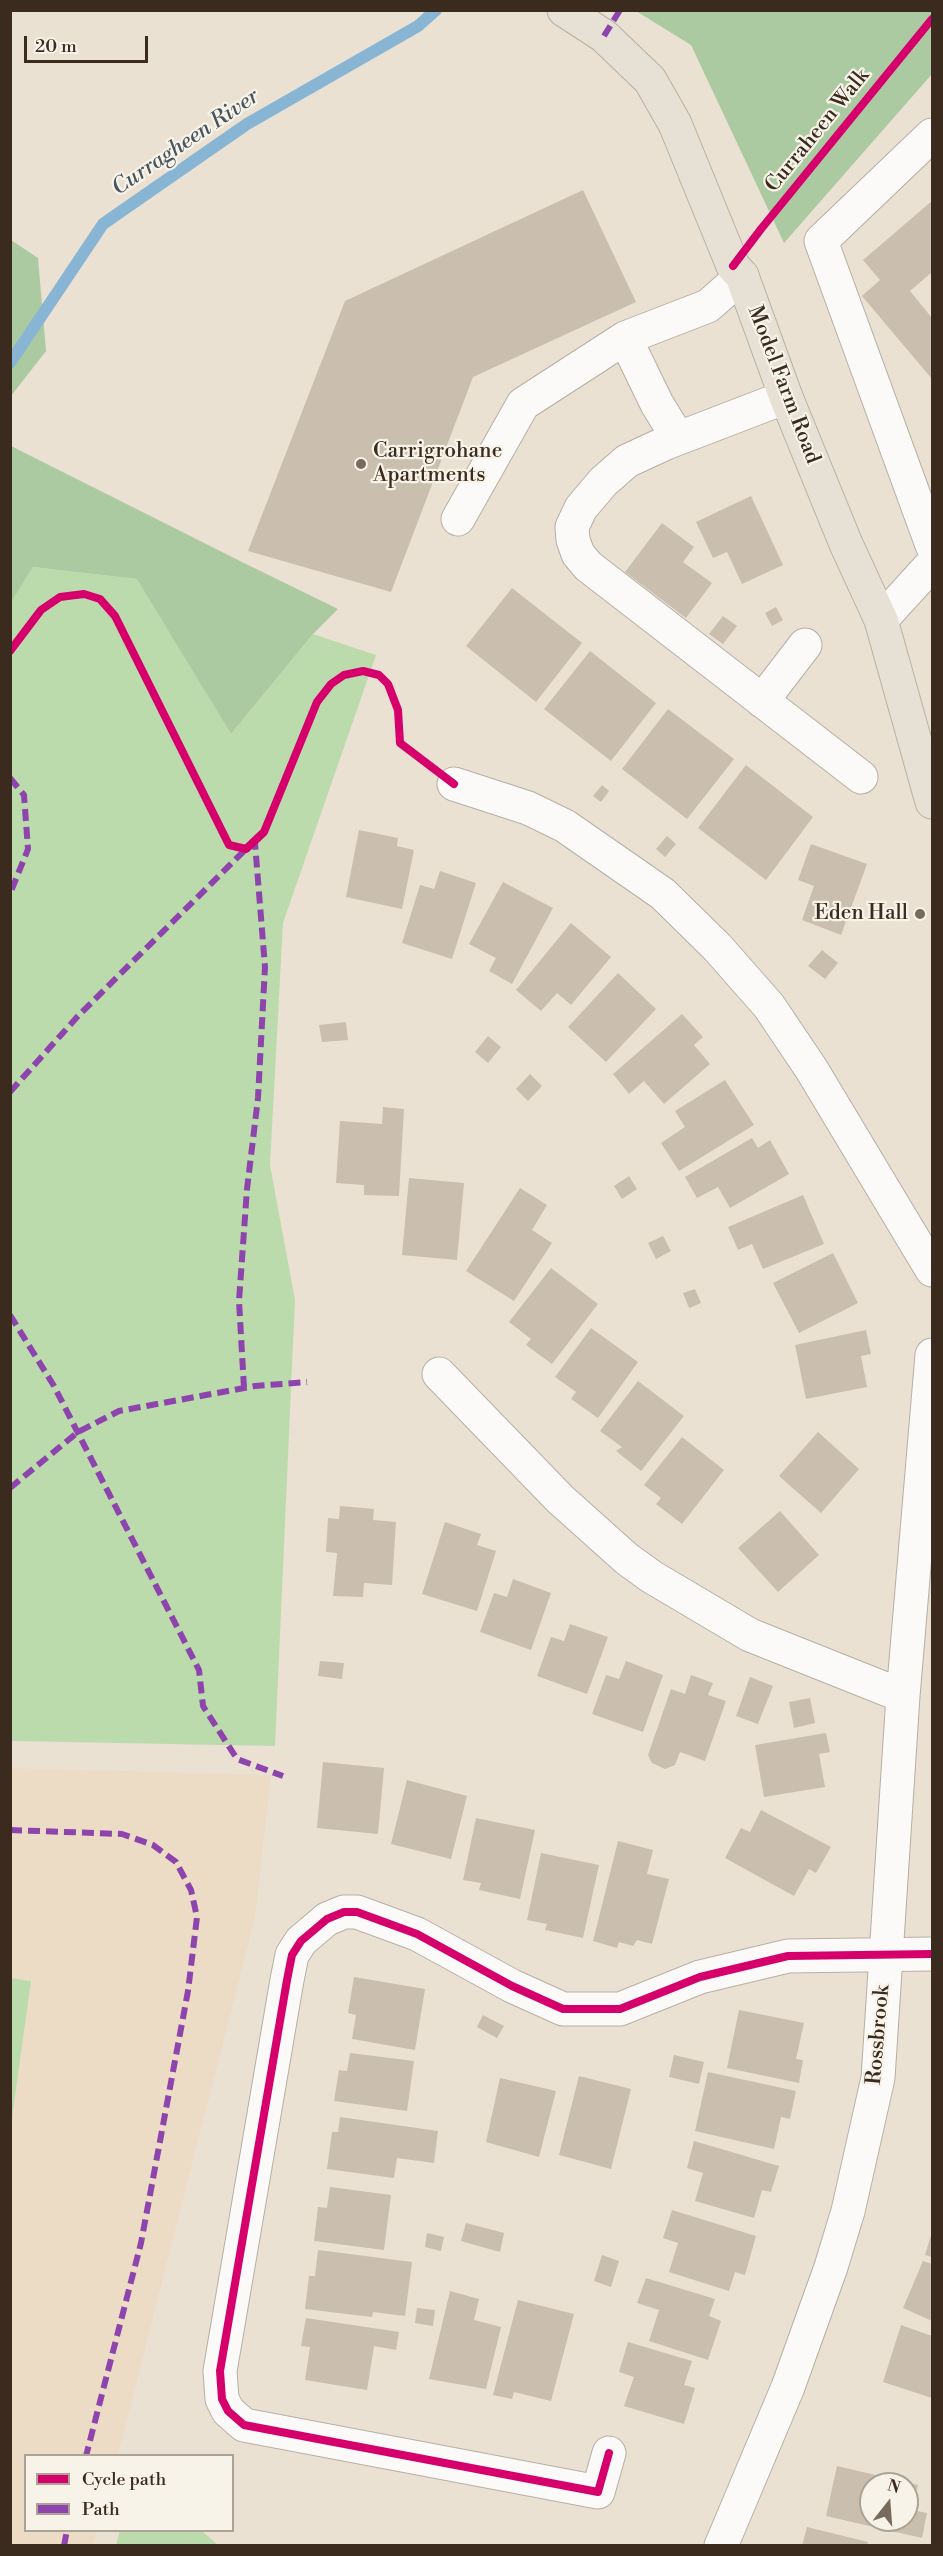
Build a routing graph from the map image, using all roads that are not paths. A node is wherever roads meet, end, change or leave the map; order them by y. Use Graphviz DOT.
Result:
graph roads {
  1 [pos="564,10"];
  2 [pos="933,135"];
  3 [pos="742,276"];
  4 [pos="626,338"];
  5 [pos="786,397"];
  6 [pos="678,438"];
  7 [pos="458,519"];
  8 [pos="933,545"];
  9 [pos="933,564"];
  10 [pos="881,620"];
  11 [pos="805,645"];
  12 [pos="762,701"];
  13 [pos="861,777"];
  14 [pos="454,784"];
  15 [pos="933,802"];
  16 [pos="933,1270"];
  17 [pos="933,1355"];
  18 [pos="439,1374"];
  19 [pos="928,1486"];
  20 [pos="903,1696"];
  21 [pos="885,1953"];
  22 [pos="933,1954"];
  23 [pos="609,2453"];
  24 [pos="721,2546"];
  1 -- 3 [label="main road, Model Farm Road"];
  2 -- 8 [label="street"];
  3 -- 4 [label="street"];
  3 -- 5 [label="main road, Model Farm Road"];
  4 -- 6 [label="street"];
  4 -- 7 [label="street"];
  5 -- 6 [label="street"];
  5 -- 10 [label="main road, Model Farm Road"];
  6 -- 12 [label="street"];
  9 -- 10 [label="street"];
  10 -- 15 [label="main road, Model Farm Road"];
  11 -- 12 [label="street"];
  12 -- 13 [label="street"];
  14 -- 16 [label="street"];
  17 -- 19 [label="street, Rossbrook"];
  18 -- 20 [label="street"];
  19 -- 20 [label="street, Rossbrook"];
  20 -- 21 [label="street, Rossbrook"];
  21 -- 22 [label="street"];
  21 -- 23 [label="street"];
  21 -- 24 [label="street, Rossbrook"];
}
